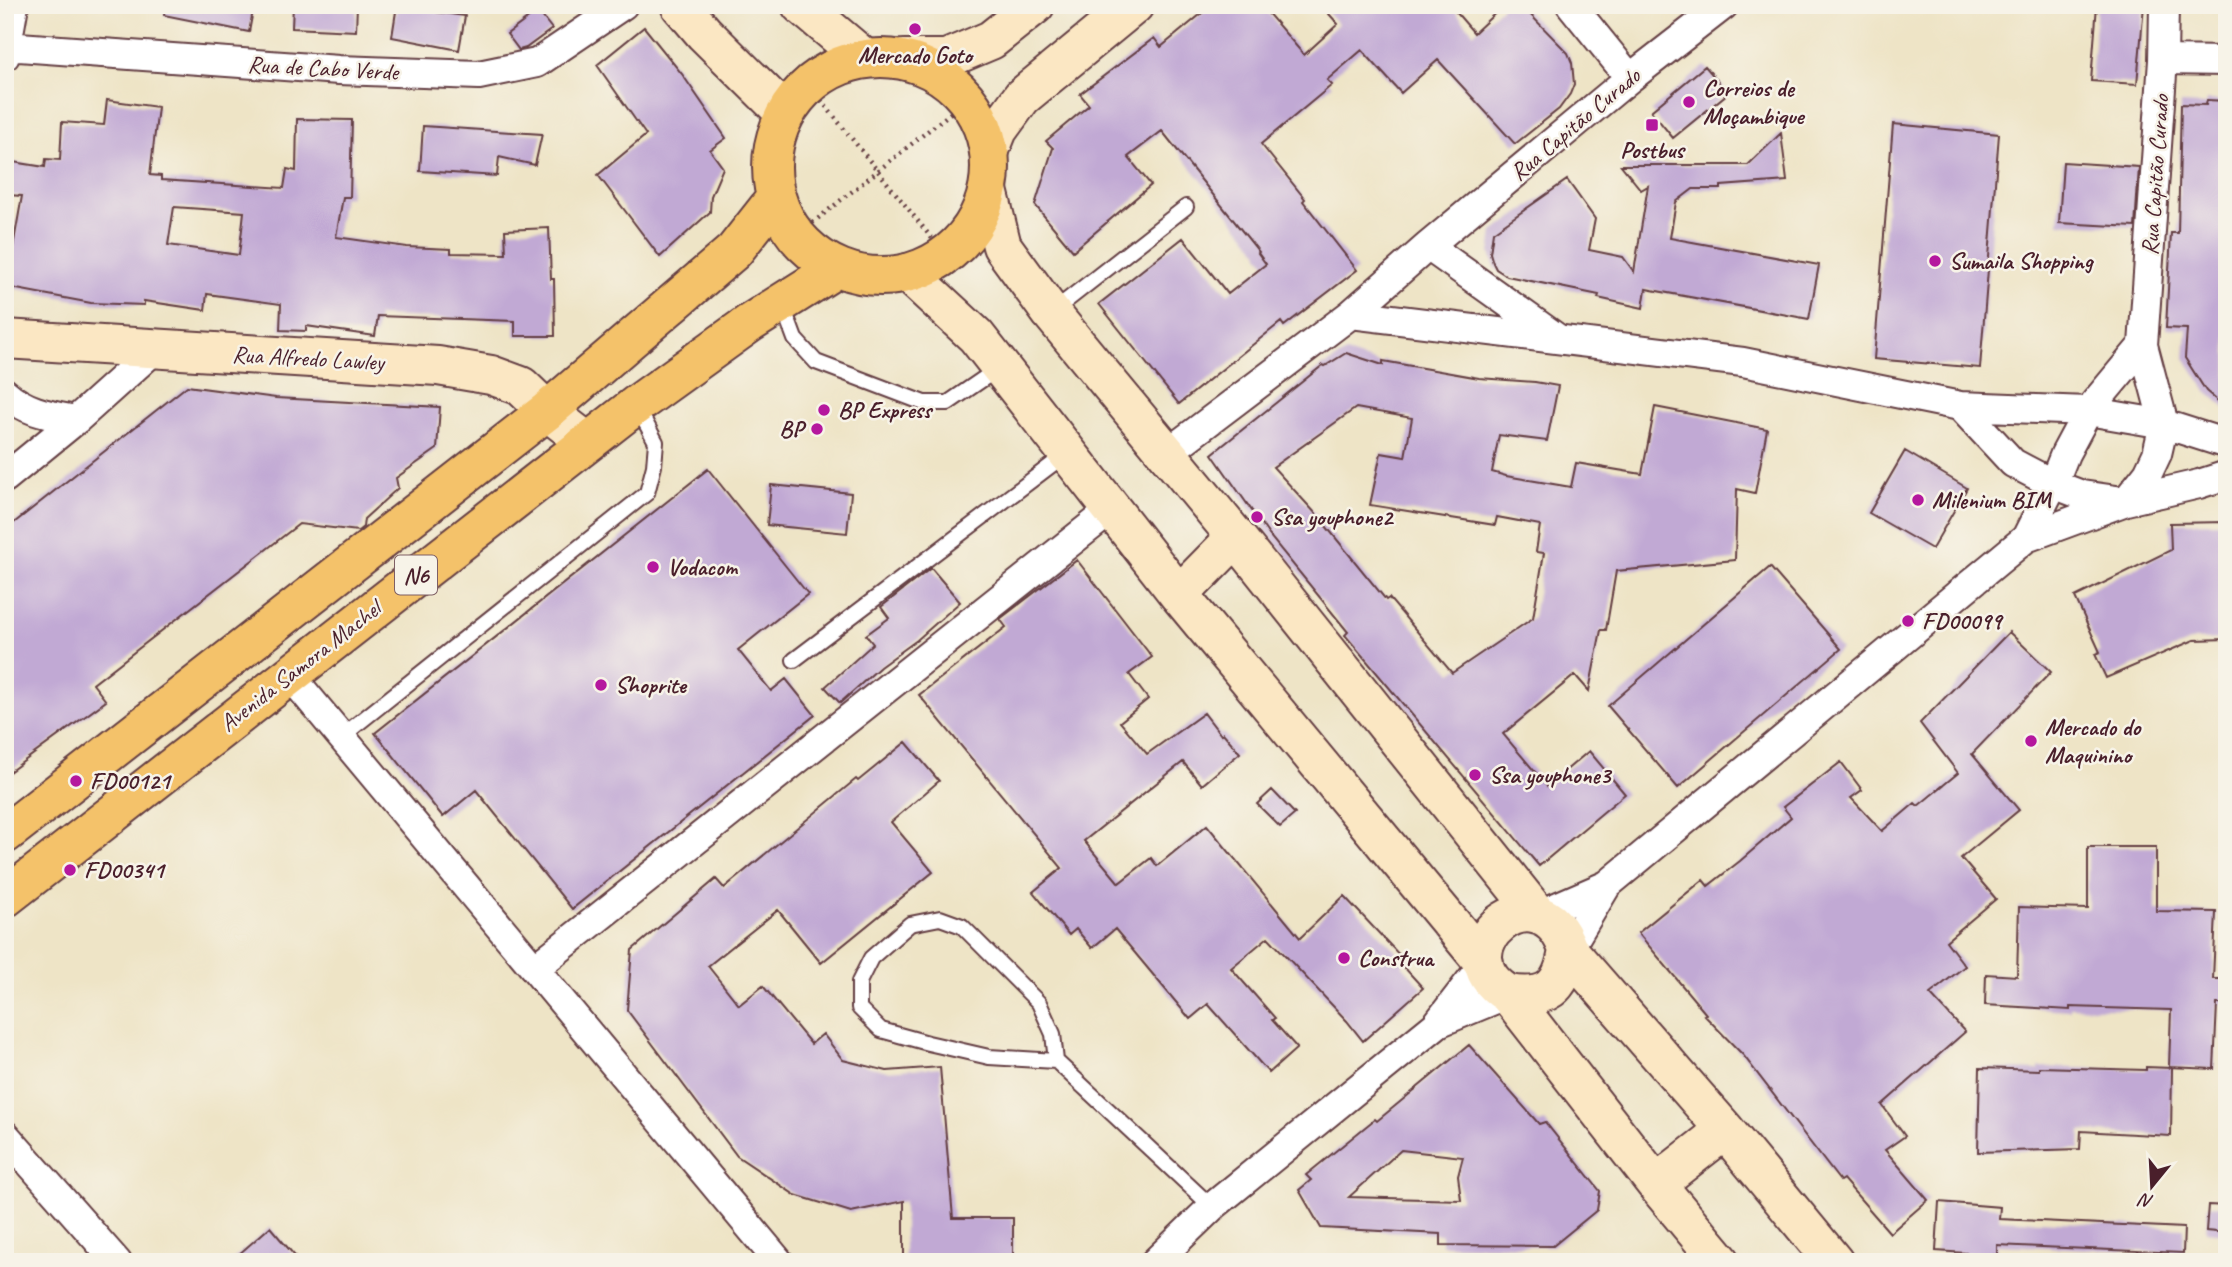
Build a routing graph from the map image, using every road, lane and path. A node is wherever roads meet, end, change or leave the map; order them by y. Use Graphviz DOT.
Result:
graph roads {
  1 [pos="14,5"];
  2 [pos="623,5"];
  3 [pos="680,5"];
  4 [pos="801,5"];
  5 [pos="1035,5"];
  6 [pos="1134,5"];
  7 [pos="1572,5"];
  8 [pos="1724,5"];
  9 [pos="2164,5"];
  10 [pos="6,50"];
  11 [pos="864,58"];
  12 [pos="904,59"];
  13 [pos="2163,60"];
  14 [pos="2227,61"];
  15 [pos="1630,78"];
  16 [pos="796,98"];
  17 [pos="968,99"];
  18 [pos="990,150"];
  19 [pos="878,171"];
  20 [pos="988,190"];
  21 [pos="775,199"];
  22 [pos="1186,207"];
  23 [pos="796,236"];
  24 [pos="1428,246"];
  25 [pos="946,256"];
  26 [pos="837,268"];
  27 [pos="908,273"];
  28 [pos="782,303"];
  29 [pos="1051,313"];
  30 [pos="1351,314"];
  31 [pos="5,339"];
  32 [pos="1558,339"];
  33 [pos="2143,345"];
  34 [pos="155,349"];
  35 [pos="1000,367"];
  36 [pos="5,393"];
  37 [pos="636,405"];
  38 [pos="1960,406"];
  39 [pos="547,411"];
  40 [pos="2088,411"];
  41 [pos="76,420"];
  42 [pos="2164,424"];
  43 [pos="587,442"];
  44 [pos="2227,444"];
  45 [pos="1067,453"];
  46 [pos="1166,454"];
  47 [pos="2227,475"];
  48 [pos="5,478"];
  49 [pos="2053,484"];
  50 [pos="2126,501"];
  51 [pos="1111,510"];
  52 [pos="1236,537"];
  53 [pos="2026,538"];
  54 [pos="364,554"];
  55 [pos="393,593"];
  56 [pos="1179,595"];
  57 [pos="794,660"];
  58 [pos="289,674"];
  59 [pos="136,732"];
  60 [pos="341,737"];
  61 [pos="167,770"];
  62 [pos="5,834"];
  63 [pos="1607,885"];
  64 [pos="5,898"];
  65 [pos="1538,915"];
  66 [pos="1568,950"];
  67 [pos="1484,963"];
  68 [pos="535,968"];
  69 [pos="1508,994"];
  70 [pos="1436,1024"];
  71 [pos="1056,1061"];
  72 [pos="1725,1130"];
  73 [pos="5,1135"];
  74 [pos="1656,1184"];
  75 [pos="1212,1206"];
  76 [pos="117,1262"];
  77 [pos="779,1262"];
  78 [pos="1155,1262"];
  79 [pos="1721,1262"];
  80 [pos="1834,1262"];
  1 -- 10 [label="street"];
  2 -- 10 [label="street, Rua de Cabo Verde"];
  3 -- 16 [label="street"];
  4 -- 11 [label="street"];
  5 -- 12 [label="street"];
  6 -- 18 [label="street"];
  7 -- 15 [label="street"];
  8 -- 15 [label="street, Rua Capitão Curado"];
  9 -- 13 [label="street, Rua Capitão Curado"];
  11 -- 12 [label="highway"];
  11 -- 16 [label="highway"];
  12 -- 17 [label="highway"];
  13 -- 14 [label="street"];
  13 -- 33 [label="street, Rua Capitão Curado"];
  15 -- 24 [label="street, Rua Capitão Curado"];
  16 -- 19 [label="path"];
  16 -- 21 [label="highway"];
  17 -- 18 [label="highway"];
  17 -- 19 [label="path"];
  18 -- 20 [label="highway"];
  19 -- 23 [label="path"];
  19 -- 25 [label="path"];
  20 -- 25 [label="highway"];
  20 -- 29 [label="street"];
  21 -- 23 [label="highway"];
  21 -- 39 [label="highway, Avenida Samora Machel / N6"];
  22 -- 29 [label="lane"];
  23 -- 26 [label="highway"];
  24 -- 30 [label="street, Rua Capitão Curado"];
  24 -- 32 [label="street"];
  25 -- 27 [label="highway"];
  26 -- 27 [label="highway"];
  26 -- 28 [label="highway, Avenida Samora Machel / N6"];
  27 -- 35 [label="street"];
  28 -- 35 [label="lane"];
  28 -- 37 [label="highway, Avenida Samora Machel / N6"];
  29 -- 46 [label="street"];
  30 -- 32 [label="street"];
  30 -- 46 [label="street, Rua Capitão Curado"];
  31 -- 34 [label="street, Rua Alfredo Lawley"];
  32 -- 38 [label="street"];
  33 -- 40 [label="street"];
  33 -- 42 [label="street, Rua Capitão Curado"];
  34 -- 39 [label="street, Rua Alfredo Lawley"];
  34 -- 41 [label="street"];
  35 -- 45 [label="street"];
  36 -- 41 [label="street"];
  37 -- 43 [label="highway, Avenida Samora Machel / N6"];
  37 -- 60 [label="lane"];
  38 -- 40 [label="street"];
  38 -- 49 [label="street"];
  39 -- 43 [label="street, Rua Alfredo Lawley"];
  39 -- 54 [label="highway, Avenida Samora Machel / N6"];
  40 -- 42 [label="street"];
  40 -- 49 [label="street"];
  41 -- 48 [label="street"];
  42 -- 44 [label="street"];
  42 -- 50 [label="street"];
  43 -- 55 [label="highway, Avenida Samora Machel / N6"];
  45 -- 51 [label="street"];
  45 -- 57 [label="lane"];
  46 -- 52 [label="street"];
  47 -- 50 [label="street"];
  49 -- 50 [label="street"];
  49 -- 53 [label="street"];
  50 -- 53 [label="street"];
  51 -- 56 [label="street"];
  51 -- 68 [label="street"];
  52 -- 56 [label="street"];
  52 -- 65 [label="street"];
  53 -- 63 [label="street"];
  54 -- 55 [label="highway"];
  54 -- 59 [label="highway, Avenida Samora Machel / N6"];
  55 -- 58 [label="highway, Avenida Samora Machel / N6"];
  56 -- 67 [label="street"];
  58 -- 60 [label="street"];
  58 -- 61 [label="highway, Avenida Samora Machel / N6"];
  59 -- 61 [label="highway"];
  59 -- 62 [label="highway, Avenida Samora Machel / N6"];
  60 -- 68 [label="street"];
  61 -- 64 [label="highway, Avenida Samora Machel / N6"];
  63 -- 65 [label="street"];
  63 -- 66 [label="street"];
  65 -- 66 [label="street"];
  65 -- 67 [label="street"];
  66 -- 69 [label="street"];
  66 -- 72 [label="street"];
  67 -- 69 [label="street"];
  67 -- 70 [label="street"];
  68 -- 77 [label="street"];
  69 -- 70 [label="street"];
  69 -- 74 [label="street"];
  70 -- 75 [label="street"];
  71 -- 71 [label="lane"];
  71 -- 75 [label="lane"];
  72 -- 74 [label="street"];
  72 -- 80 [label="street"];
  73 -- 76 [label="street"];
  74 -- 79 [label="street"];
  75 -- 78 [label="street"];
}
